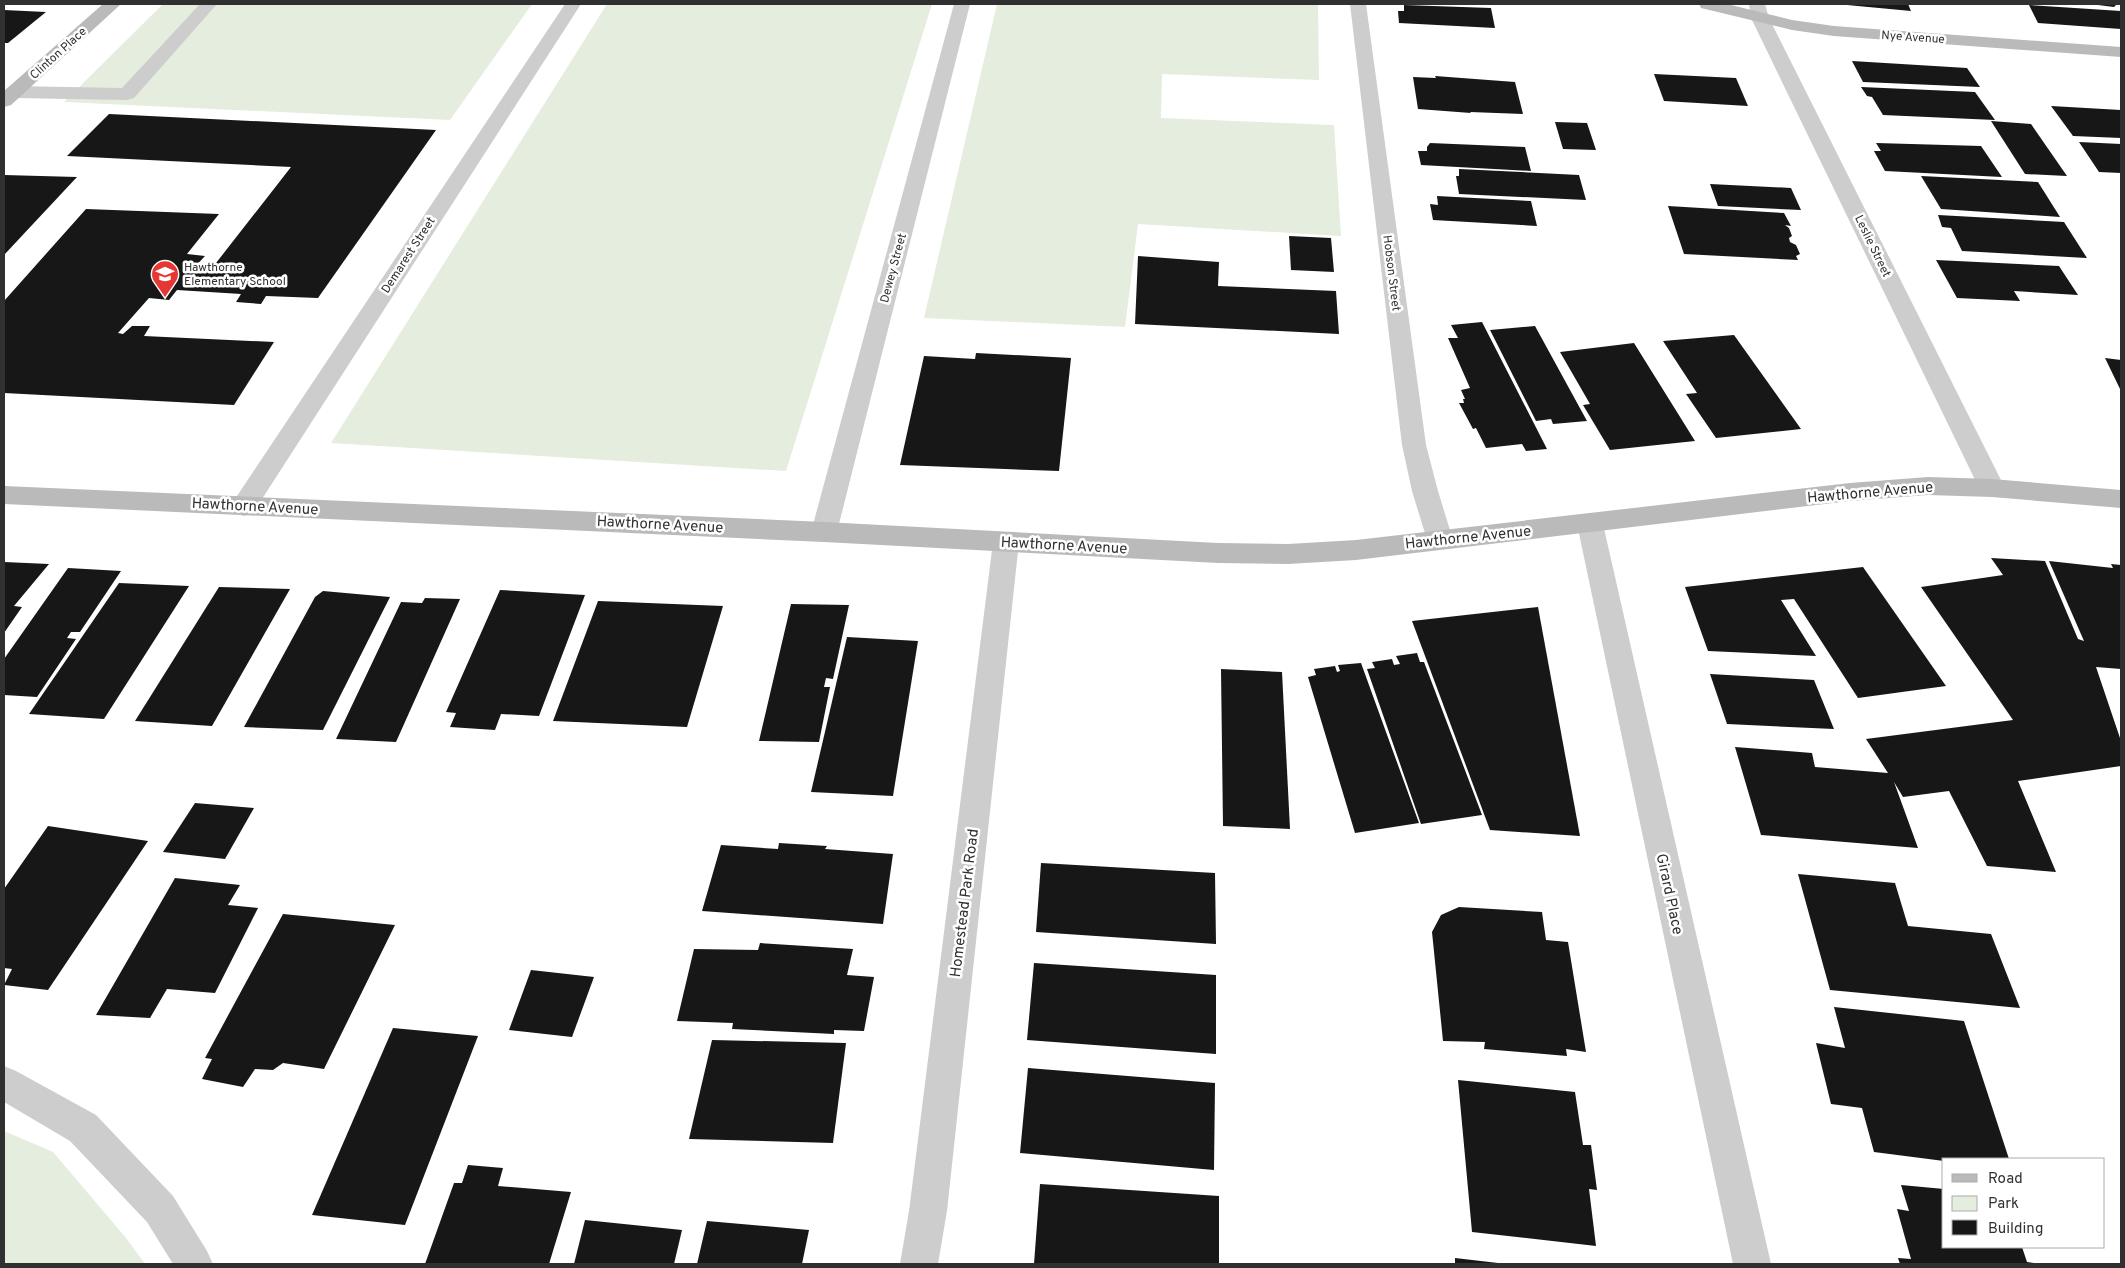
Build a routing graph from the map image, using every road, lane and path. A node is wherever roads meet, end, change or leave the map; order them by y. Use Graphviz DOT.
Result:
graph roads {
  1 [pos="113,4"];
  2 [pos="209,4"];
  3 [pos="573,4"];
  4 [pos="962,4"];
  5 [pos="1358,4"];
  6 [pos="1707,4"];
  7 [pos="1759,11"];
  8 [pos="2121,52"];
  9 [pos="9,97"];
  10 [pos="1992,488"];
  11 [pos="4,495"];
  12 [pos="2121,499"];
  13 [pos="244,506"];
  14 [pos="1590,524"];
  15 [pos="824,532"];
  16 [pos="1440,540"];
  17 [pos="1006,542"];
  18 [pos="4,1083"];
  19 [pos="194,1264"];
  20 [pos="919,1264"];
  21 [pos="1752,1264"];
  1 -- 9 [label="street, Clinton Place"];
  2 -- 9 [label="street"];
  3 -- 13 [label="street, Demarest Street"];
  4 -- 15 [label="street, Dewey Street"];
  5 -- 16 [label="street, Hobson Street"];
  6 -- 7 [label="street, Nye Avenue"];
  7 -- 8 [label="street, Nye Avenue"];
  7 -- 10 [label="street, Leslie Street"];
  10 -- 12 [label="street, Hawthorne Avenue"];
  10 -- 14 [label="street, Hawthorne Avenue"];
  11 -- 13 [label="street, Hawthorne Avenue"];
  13 -- 15 [label="street, Hawthorne Avenue"];
  14 -- 16 [label="street, Hawthorne Avenue"];
  14 -- 21 [label="street, Girard Place"];
  15 -- 17 [label="street, Hawthorne Avenue"];
  16 -- 17 [label="street, Hawthorne Avenue"];
  17 -- 20 [label="street, Homestead Park Road"];
  18 -- 19 [label="street"];
}
